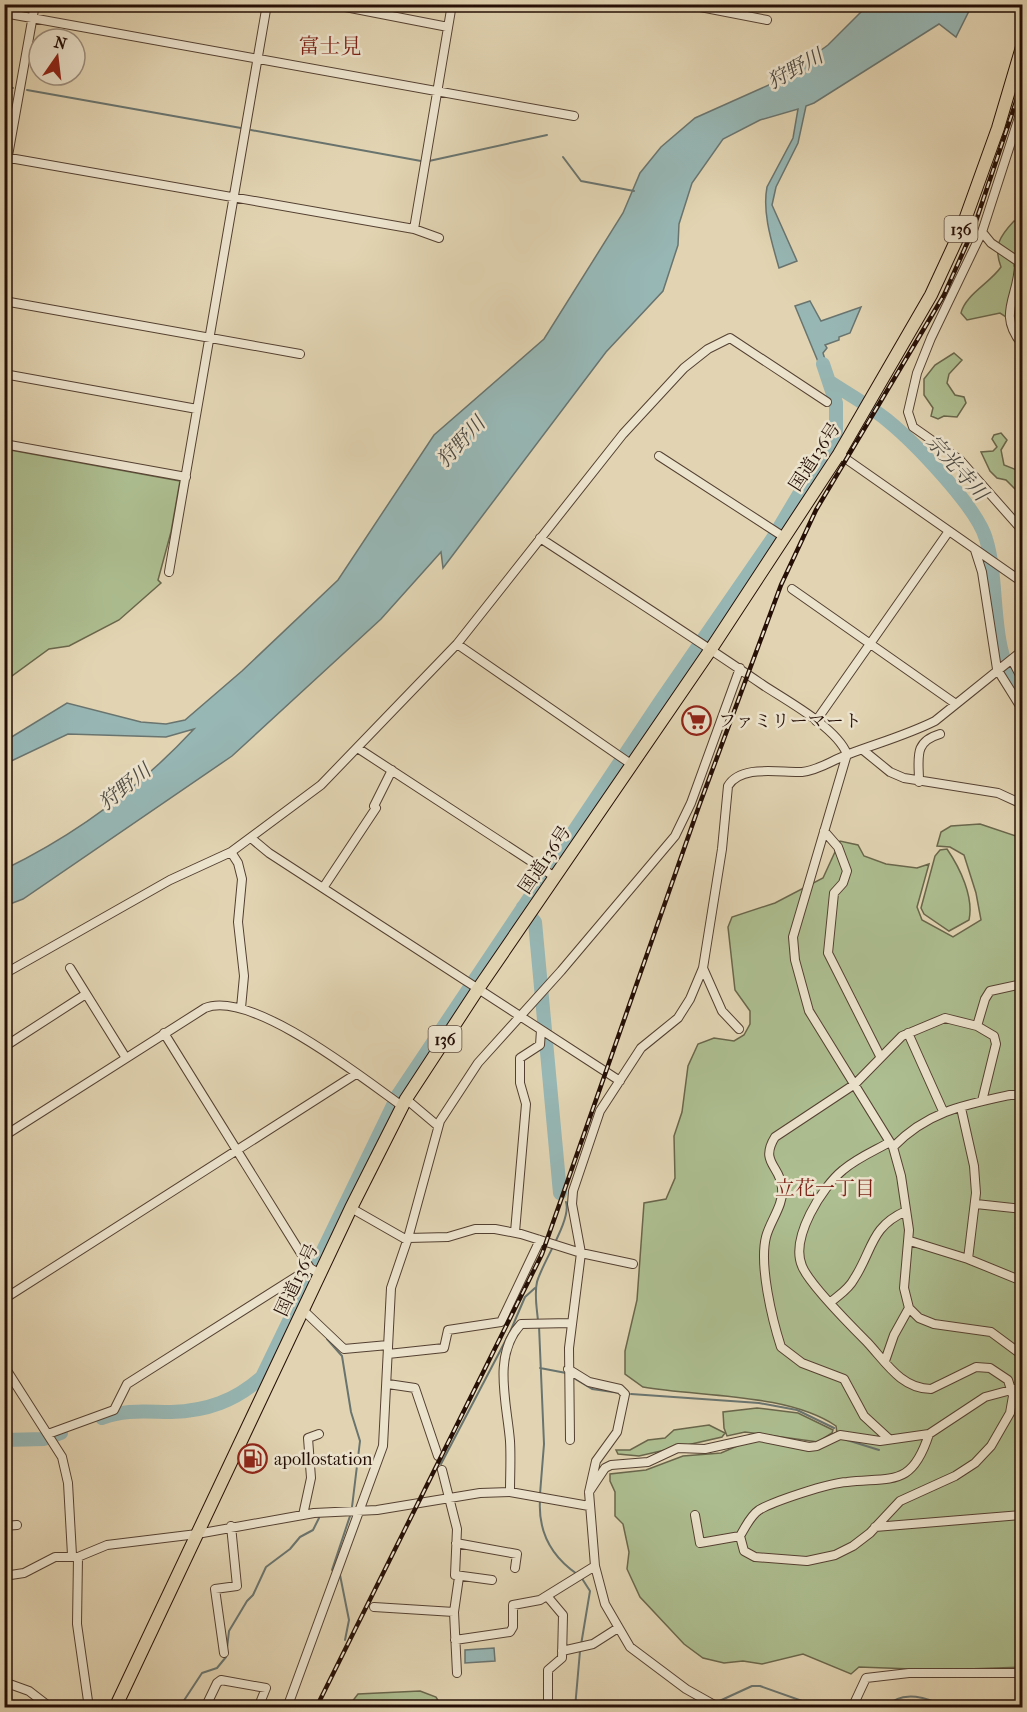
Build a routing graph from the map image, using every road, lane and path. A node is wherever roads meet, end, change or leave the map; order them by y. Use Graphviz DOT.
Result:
graph roads {
  1 [pos="35,4"];
  2 [pos="267,4"];
  3 [pos="330,4"];
  4 [pos="452,4"];
  5 [pos="685,4"];
  6 [pos="4,13"];
  7 [pos="32,18"];
  8 [pos="767,20"];
  9 [pos="448,27"];
  10 [pos="1023,47"];
  11 [pos="258,58"];
  12 [pos="438,90"];
  13 [pos="1023,108"];
  14 [pos="574,116"];
  15 [pos="6,157"];
  16 [pos="4,178"];
  17 [pos="233,198"];
  18 [pos="414,229"];
  19 [pos="982,232"];
  20 [pos="440,238"];
  21 [pos="4,301"];
  22 [pos="210,338"];
  23 [pos="1023,344"];
  24 [pos="300,354"];
  25 [pos="4,374"];
  26 [pos="827,402"];
  27 [pos="197,409"];
  28 [pos="1023,431"];
  29 [pos="4,444"];
  30 [pos="839,454"];
  31 [pos="660,456"];
  32 [pos="1023,459"];
  33 [pos="186,477"];
  34 [pos="1023,530"];
  35 [pos="949,531"];
  36 [pos="784,537"];
  37 [pos="540,538"];
  38 [pos="977,551"];
  39 [pos="169,572"];
  40 [pos="1023,582"];
  41 [pos="792,589"];
  42 [pos="870,644"];
  43 [pos="457,645"];
  44 [pos="704,645"];
  45 [pos="1023,651"];
  46 [pos="1011,661"];
  47 [pos="740,668"];
  48 [pos="999,670"];
  49 [pos="1023,680"];
  50 [pos="956,704"];
  51 [pos="1023,709"];
  52 [pos="816,721"];
  53 [pos="940,734"];
  54 [pos="359,748"];
  55 [pos="863,750"];
  56 [pos="848,754"];
  57 [pos="632,764"];
  58 [pos="392,770"];
  59 [pos="919,782"];
  60 [pos="1022,803"];
  61 [pos="824,831"];
  62 [pos="251,838"];
  63 [pos="231,852"];
  64 [pos="555,877"];
  65 [pos="323,888"];
  66 [pos="70,968"];
  67 [pos="703,968"];
  68 [pos="4,974"];
  69 [pos="1023,984"];
  70 [pos="478,989"];
  71 [pos="86,994"];
  72 [pos="241,1008"];
  73 [pos="520,1016"];
  74 [pos="978,1026"];
  75 [pos="739,1029"];
  76 [pos="541,1030"];
  77 [pos="164,1033"];
  78 [pos="908,1033"];
  79 [pos="4,1047"];
  80 [pos="880,1056"];
  81 [pos="126,1058"];
  82 [pos="356,1074"];
  83 [pos="620,1081"];
  84 [pos="855,1084"];
  85 [pos="1023,1100"];
  86 [pos="982,1101"];
  87 [pos="404,1103"];
  88 [pos="961,1108"];
  89 [pos="943,1111"];
  90 [pos="438,1126"];
  91 [pos="4,1136"];
  92 [pos="892,1145"];
  93 [pos="236,1151"];
  94 [pos="976,1204"];
  95 [pos="351,1209"];
  96 [pos="1023,1209"];
  97 [pos="906,1211"];
  98 [pos="515,1232"];
  99 [pos="408,1239"];
  100 [pos="540,1240"];
  101 [pos="910,1241"];
  102 [pos="581,1253"];
  103 [pos="968,1259"];
  104 [pos="633,1264"];
  105 [pos="315,1271"];
  106 [pos="1023,1281"];
  107 [pos="4,1299"];
  108 [pos="831,1302"];
  109 [pos="909,1308"];
  110 [pos="303,1310"];
  111 [pos="571,1323"];
  112 [pos="388,1350"];
  113 [pos="1023,1355"];
  114 [pos="885,1361"];
  115 [pos="4,1366"];
  116 [pos="568,1369"];
  117 [pos="388,1384"];
  118 [pos="1023,1387"];
  119 [pos="1012,1389"];
  120 [pos="48,1434"];
  121 [pos="319,1434"];
  122 [pos="929,1434"];
  123 [pos="889,1439"];
  124 [pos="570,1440"];
  125 [pos="438,1456"];
  126 [pos="442,1470"];
  127 [pos="510,1492"];
  128 [pos="589,1492"];
  129 [pos="450,1498"];
  130 [pos="589,1506"];
  131 [pos="358,1511"];
  132 [pos="303,1515"];
  133 [pos="695,1515"];
  134 [pos="1023,1515"];
  135 [pos="17,1525"];
  136 [pos="4,1526"];
  137 [pos="231,1526"];
  138 [pos="875,1527"];
  139 [pos="197,1534"];
  140 [pos="740,1536"];
  141 [pos="456,1543"];
  142 [pos="75,1556"];
  143 [pos="595,1566"];
  144 [pos="515,1568"];
  145 [pos="4,1576"];
  146 [pos="459,1577"];
  147 [pos="492,1580"];
  148 [pos="547,1596"];
  149 [pos="374,1607"];
  150 [pos="454,1612"];
  151 [pos="618,1628"];
  152 [pos="455,1640"];
  153 [pos="562,1651"];
  154 [pos="224,1653"];
  155 [pos="458,1672"];
  156 [pos="1023,1673"];
  157 [pos="4,1682"];
  158 [pos="51,1707"];
  159 [pos="89,1707"];
  160 [pos="116,1707"];
  161 [pos="205,1707"];
  162 [pos="258,1707"];
  163 [pos="287,1707"];
  164 [pos="548,1707"];
  165 [pos="718,1707"];
  166 [pos="727,1707"];
  167 [pos="852,1707"];
  1 -- 7 [label="street"];
  2 -- 11 [label="street"];
  3 -- 9 [label="street"];
  4 -- 9 [label="street"];
  5 -- 8 [label="street"];
  6 -- 7 [label="street"];
  7 -- 11 [label="street"];
  7 -- 15 [label="street"];
  9 -- 12 [label="street"];
  10 -- 30 [label="highway, 国道136号 / 136"];
  11 -- 12 [label="street"];
  11 -- 17 [label="street"];
  12 -- 14 [label="street"];
  12 -- 18 [label="street"];
  13 -- 19 [label="street"];
  15 -- 16 [label="street"];
  15 -- 17 [label="street"];
  17 -- 18 [label="street"];
  17 -- 22 [label="street"];
  18 -- 20 [label="street"];
  19 -- 23 [label="street"];
  19 -- 34 [label="street"];
  21 -- 22 [label="street"];
  22 -- 24 [label="street"];
  22 -- 27 [label="street"];
  25 -- 27 [label="street"];
  26 -- 37 [label="street"];
  27 -- 33 [label="street"];
  28 -- 32 [label="street"];
  29 -- 33 [label="street"];
  30 -- 35 [label="street"];
  30 -- 36 [label="highway, 国道136号 / 136"];
  31 -- 36 [label="street"];
  33 -- 39 [label="street"];
  35 -- 38 [label="street"];
  35 -- 42 [label="street"];
  36 -- 44 [label="highway, 国道136号 / 136"];
  37 -- 43 [label="street"];
  37 -- 44 [label="street"];
  38 -- 40 [label="street"];
  38 -- 48 [label="street"];
  41 -- 42 [label="street"];
  42 -- 50 [label="street"];
  42 -- 52 [label="street"];
  43 -- 54 [label="street"];
  43 -- 57 [label="street"];
  44 -- 47 [label="street"];
  44 -- 57 [label="highway, 国道136号 / 136"];
  45 -- 46 [label="street"];
  46 -- 48 [label="street"];
  46 -- 49 [label="street"];
  47 -- 52 [label="street"];
  47 -- 73 [label="street"];
  48 -- 50 [label="street"];
  48 -- 51 [label="street"];
  50 -- 55 [label="street"];
  52 -- 56 [label="street"];
  53 -- 59 [label="street"];
  54 -- 58 [label="street"];
  54 -- 62 [label="street"];
  55 -- 56 [label="street"];
  55 -- 59 [label="street"];
  56 -- 61 [label="street"];
  56 -- 67 [label="street"];
  57 -- 64 [label="highway, 国道136号 / 136"];
  58 -- 64 [label="street"];
  58 -- 65 [label="street"];
  59 -- 60 [label="street"];
  61 -- 80 [label="street"];
  61 -- 84 [label="street"];
  62 -- 63 [label="street"];
  62 -- 65 [label="street"];
  63 -- 68 [label="street"];
  63 -- 72 [label="street"];
  64 -- 70 [label="highway, 国道136号 / 136"];
  65 -- 70 [label="street"];
  66 -- 71 [label="street"];
  67 -- 75 [label="street"];
  67 -- 83 [label="street"];
  69 -- 74 [label="street"];
  70 -- 73 [label="street"];
  70 -- 87 [label="highway, 国道136号 / 136"];
  71 -- 79 [label="street"];
  71 -- 81 [label="street"];
  72 -- 77 [label="street"];
  72 -- 82 [label="street"];
  73 -- 76 [label="street"];
  73 -- 90 [label="street"];
  74 -- 78 [label="street"];
  74 -- 86 [label="street"];
  76 -- 83 [label="street"];
  76 -- 98 [label="street"];
  77 -- 81 [label="street"];
  77 -- 93 [label="street"];
  78 -- 80 [label="street"];
  78 -- 89 [label="street"];
  80 -- 84 [label="street"];
  81 -- 91 [label="street"];
  82 -- 87 [label="street"];
  82 -- 93 [label="street"];
  83 -- 102 [label="street"];
  84 -- 92 [label="street"];
  84 -- 123 [label="street"];
  85 -- 86 [label="street"];
  86 -- 88 [label="street"];
  87 -- 90 [label="street"];
  87 -- 95 [label="highway, 国道136号 / 136"];
  88 -- 89 [label="street"];
  88 -- 94 [label="street"];
  89 -- 92 [label="street"];
  90 -- 99 [label="street"];
  92 -- 97 [label="street"];
  92 -- 108 [label="street"];
  93 -- 105 [label="street"];
  93 -- 107 [label="street"];
  94 -- 96 [label="street"];
  94 -- 103 [label="street"];
  95 -- 99 [label="street"];
  95 -- 105 [label="highway, 国道136号 / 136"];
  97 -- 101 [label="street"];
  97 -- 108 [label="street"];
  98 -- 99 [label="street"];
  98 -- 100 [label="street"];
  99 -- 112 [label="street"];
  100 -- 102 [label="street"];
  100 -- 112 [label="street"];
  101 -- 103 [label="street"];
  101 -- 109 [label="street"];
  102 -- 104 [label="street"];
  102 -- 111 [label="street"];
  103 -- 106 [label="street"];
  105 -- 110 [label="highway, 国道136号 / 136"];
  105 -- 120 [label="street"];
  108 -- 114 [label="street"];
  109 -- 113 [label="street"];
  109 -- 114 [label="street"];
  110 -- 112 [label="street"];
  110 -- 139 [label="highway, 国道136号 / 136"];
  111 -- 116 [label="street"];
  111 -- 127 [label="street"];
  112 -- 117 [label="street"];
  114 -- 119 [label="street"];
  115 -- 120 [label="street"];
  116 -- 124 [label="street"];
  116 -- 128 [label="street"];
  117 -- 125 [label="street"];
  117 -- 131 [label="street"];
  118 -- 119 [label="street"];
  119 -- 122 [label="street"];
  119 -- 138 [label="street"];
  120 -- 142 [label="street"];
  121 -- 132 [label="street"];
  122 -- 123 [label="street"];
  122 -- 140 [label="street"];
  123 -- 128 [label="street"];
  126 -- 129 [label="street"];
  127 -- 129 [label="street"];
  127 -- 130 [label="street"];
  128 -- 130 [label="street"];
  129 -- 131 [label="street"];
  129 -- 141 [label="street"];
  130 -- 143 [label="street"];
  131 -- 132 [label="street"];
  131 -- 163 [label="street"];
  132 -- 137 [label="street"];
  133 -- 140 [label="street"];
  134 -- 138 [label="street"];
  135 -- 136 [label="street"];
  137 -- 139 [label="street"];
  137 -- 154 [label="street"];
  138 -- 140 [label="street"];
  139 -- 142 [label="street"];
  139 -- 160 [label="highway, 国道136号 / 136"];
  141 -- 144 [label="street"];
  141 -- 146 [label="street"];
  142 -- 145 [label="street"];
  142 -- 159 [label="street"];
  143 -- 148 [label="street"];
  143 -- 151 [label="street"];
  146 -- 147 [label="street"];
  146 -- 150 [label="street"];
  148 -- 152 [label="street"];
  148 -- 153 [label="street"];
  149 -- 150 [label="street"];
  150 -- 152 [label="street"];
  151 -- 153 [label="street"];
  151 -- 165 [label="street"];
  152 -- 155 [label="street"];
  153 -- 164 [label="street"];
  156 -- 167 [label="street"];
  157 -- 158 [label="street"];
  161 -- 162 [label="street"];
  165 -- 166 [label="street"];
}
